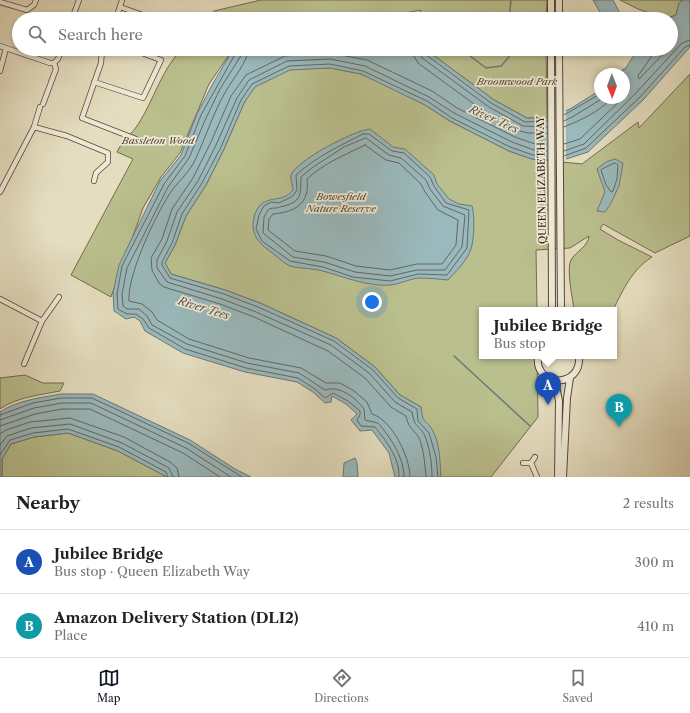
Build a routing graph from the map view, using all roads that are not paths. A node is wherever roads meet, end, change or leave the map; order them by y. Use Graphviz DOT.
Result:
graph roads {
  1 [pos="36,0"];
  2 [pos="79,0"];
  3 [pos="122,0"];
  4 [pos="551,0"];
  5 [pos="560,0"];
  6 [pos="0,2"];
  7 [pos="120,7"];
  8 [pos="75,12"];
  9 [pos="118,12"];
  10 [pos="134,12"];
  11 [pos="551,12"];
  12 [pos="559,12"];
  13 [pos="0,46"];
  14 [pos="6,48"];
  15 [pos="12,50"];
  16 [pos="29,56"];
  17 [pos="59,56"];
  18 [pos="102,56"];
  19 [pos="150,56"];
  20 [pos="551,56"];
  21 [pos="559,56"];
  22 [pos="54,63"];
  23 [pos="0,71"];
  24 [pos="94,82"];
  25 [pos="34,127"];
  26 [pos="136,139"];
  27 [pos="90,170"];
  28 [pos="96,173"];
  29 [pos="94,181"];
  30 [pos="0,192"];
  31 [pos="59,297"];
  32 [pos="0,300"];
  33 [pos="552,307"];
  34 [pos="561,307"];
  35 [pos="42,320"];
  36 [pos="539,359"];
  37 [pos="579,359"];
  38 [pos="24,364"];
  39 [pos="570,378"];
  40 [pos="550,379"];
  41 [pos="535,457"];
  42 [pos="523,463"];
  43 [pos="531,463"];
  44 [pos="537,477"];
  45 [pos="558,477"];
  46 [pos="564,477"];
  1 -- 6 [label="street"];
  2 -- 8 [label="street"];
  3 -- 7 [label="street"];
  4 -- 11 [label="street"];
  5 -- 12 [label="street"];
  7 -- 9 [label="street"];
  7 -- 10 [label="street"];
  13 -- 14 [label="street"];
  14 -- 15 [label="street"];
  14 -- 23 [label="street"];
  16 -- 22 [label="street"];
  17 -- 22 [label="street"];
  18 -- 24 [label="street"];
  19 -- 24 [label="street"];
  20 -- 33 [label="street, QUEEN ELIZABETH WAY"];
  21 -- 34 [label="street, QUEEN ELIZABETH WAY"];
  22 -- 25 [label="street"];
  24 -- 26 [label="street"];
  25 -- 28 [label="street"];
  25 -- 30 [label="street"];
  27 -- 28 [label="street"];
  28 -- 29 [label="street"];
  31 -- 35 [label="street"];
  32 -- 35 [label="street"];
  35 -- 38 [label="street"];
  36 -- 40 [label="street"];
  37 -- 39 [label="street"];
  39 -- 40 [label="street"];
  39 -- 46 [label="street"];
  40 -- 45 [label="street"];
  41 -- 43 [label="street"];
  42 -- 43 [label="street"];
  43 -- 44 [label="street"];
}
